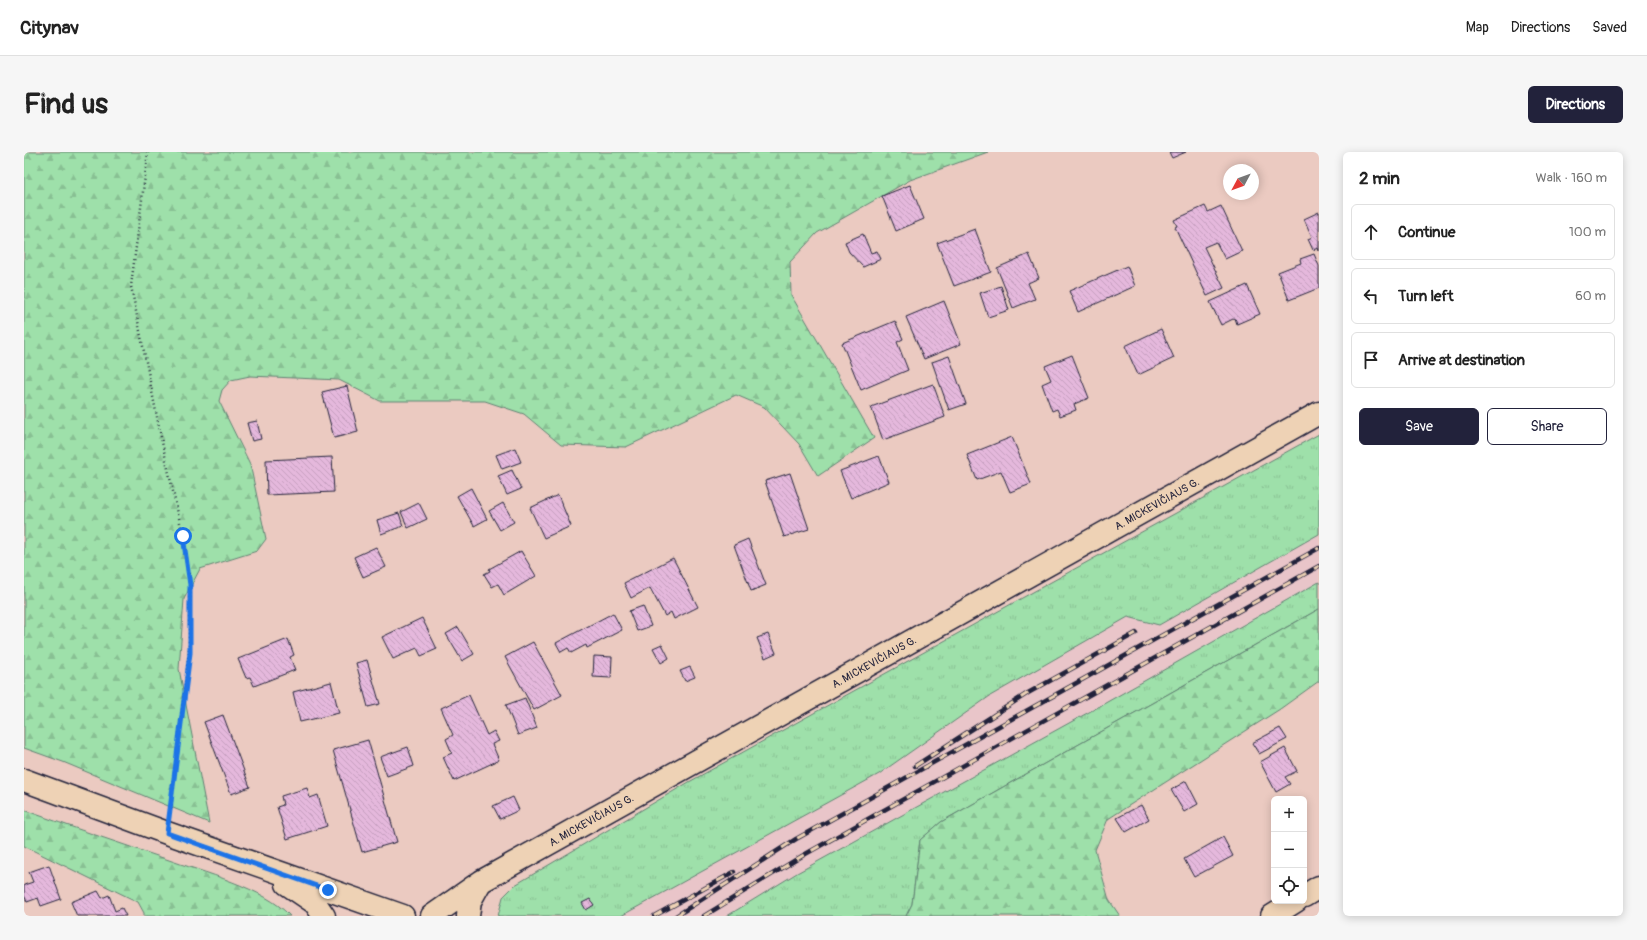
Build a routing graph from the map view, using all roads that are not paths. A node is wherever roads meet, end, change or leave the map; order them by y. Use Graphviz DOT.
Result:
graph roads {
  1 [pos="1319,413"];
  2 [pos="24,780"];
  3 [pos="258,864"];
  4 [pos="482,881"];
  5 [pos="1319,887"];
  6 [pos="1307,894"];
  7 [pos="1291,904"];
  8 [pos="324,916"];
  9 [pos="403,916"];
  10 [pos="432,916"];
  11 [pos="468,916"];
  12 [pos="1272,916"];
  1 -- 4 [label="main road, A. MICKEVIČIAUS G."];
  2 -- 3 [label="main road"];
  3 -- 8 [label="main road"];
  3 -- 9 [label="main road"];
  4 -- 10 [label="main road, A. MICKEVIČIAUS G."];
  4 -- 11 [label="main road"];
  5 -- 6 [label="main road"];
  7 -- 12 [label="main road"];
}
